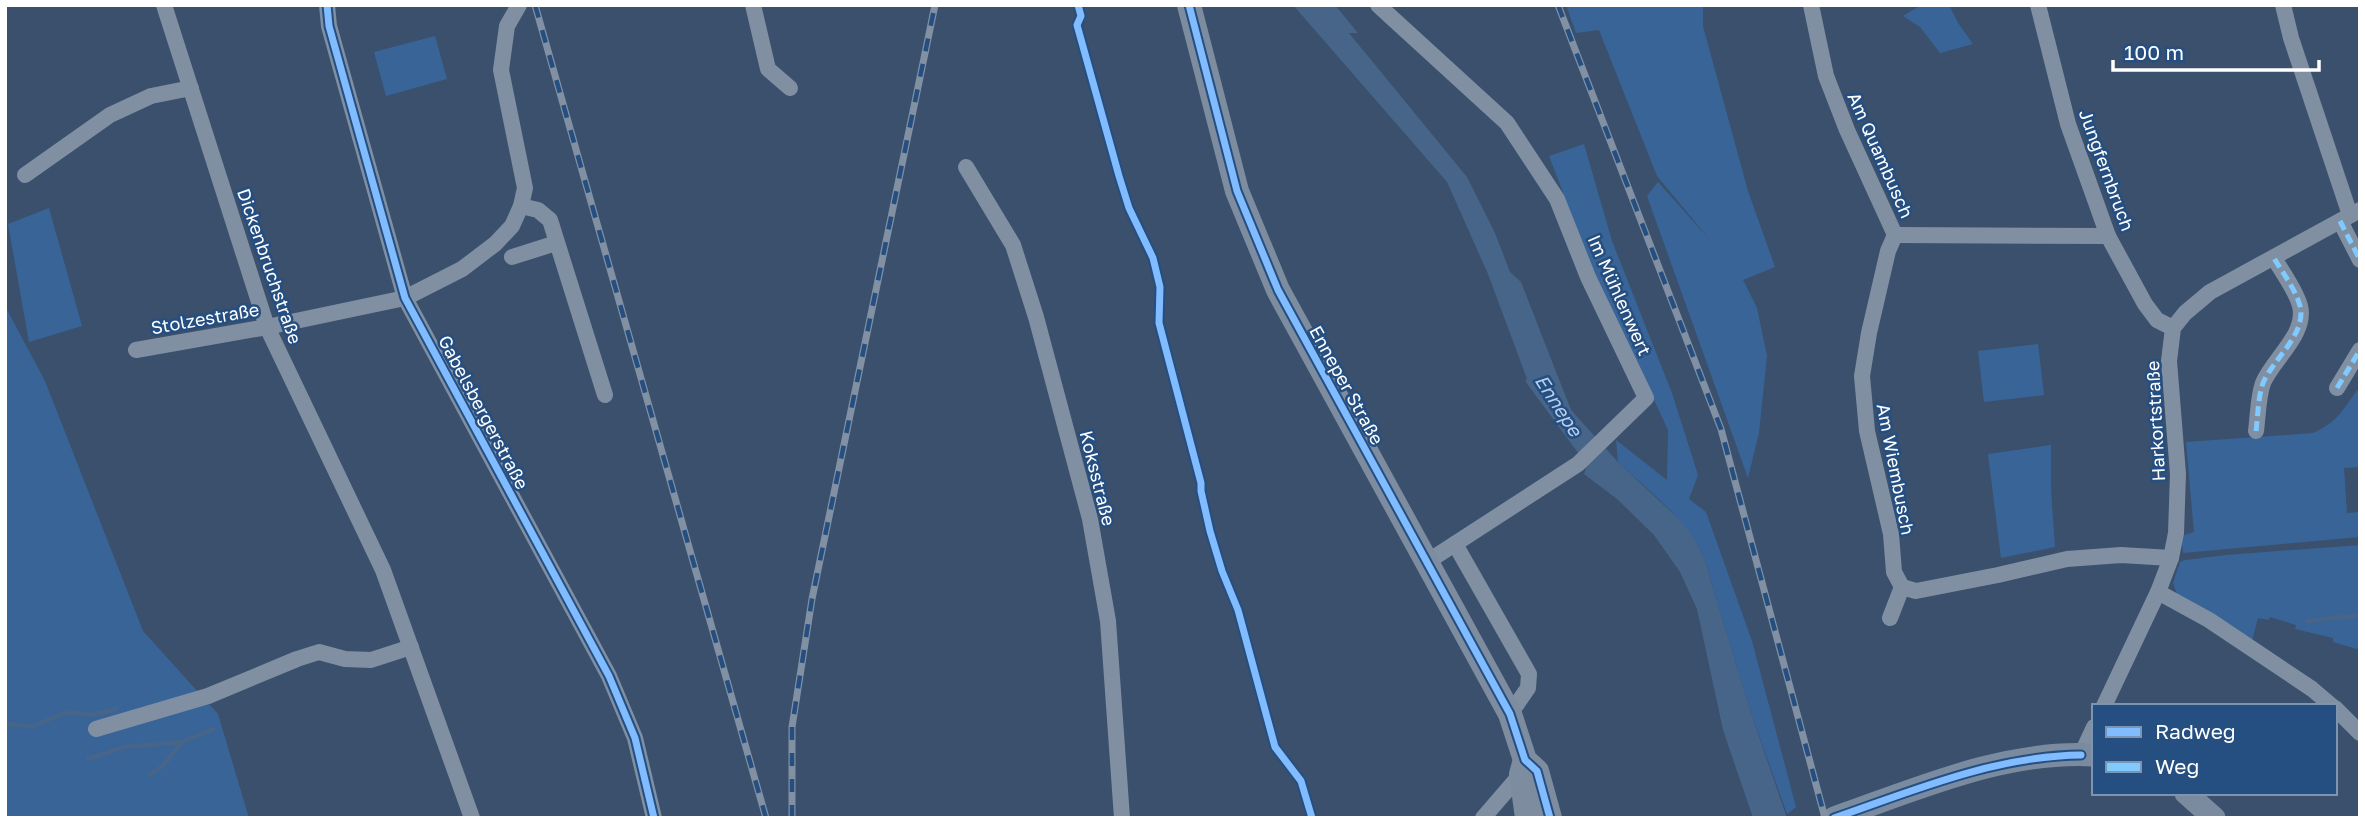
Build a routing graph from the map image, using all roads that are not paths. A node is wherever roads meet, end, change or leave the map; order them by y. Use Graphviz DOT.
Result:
graph roads {
  1 [pos="164,5"];
  2 [pos="327,5"];
  3 [pos="519,5"];
  4 [pos="753,5"];
  5 [pos="1189,5"];
  6 [pos="1378,5"];
  7 [pos="1811,5"];
  8 [pos="2038,5"];
  9 [pos="2283,5"];
  10 [pos="191,88"];
  11 [pos="790,88"];
  12 [pos="966,167"];
  13 [pos="25,176"];
  14 [pos="521,206"];
  15 [pos="2350,215"];
  16 [pos="1895,236"];
  17 [pos="2108,236"];
  18 [pos="556,243"];
  19 [pos="512,257"];
  20 [pos="2274,258"];
  21 [pos="2360,260"];
  22 [pos="405,298"];
  23 [pos="267,327"];
  24 [pos="2174,328"];
  25 [pos="136,350"];
  26 [pos="2360,350"];
  27 [pos="2337,388"];
  28 [pos="605,395"];
  29 [pos="2256,431"];
  30 [pos="1455,544"];
  31 [pos="2171,558"];
  32 [pos="1427,562"];
  33 [pos="1902,587"];
  34 [pos="2158,592"];
  35 [pos="1890,618"];
  36 [pos="411,646"];
  37 [pos="2105,704"];
  38 [pos="2330,704"];
  39 [pos="2337,710"];
  40 [pos="1510,714"];
  41 [pos="96,729"];
  42 [pos="2360,733"];
  43 [pos="2092,735"];
  44 [pos="2087,755"];
  45 [pos="1523,767"];
  46 [pos="2188,795"];
  47 [pos="472,818"];
  48 [pos="654,818"];
  49 [pos="1122,818"];
  50 [pos="1483,818"];
  51 [pos="1527,818"];
  52 [pos="1550,818"];
  53 [pos="1834,818"];
  54 [pos="2214,818"];
  1 -- 10 [label="street, Dickenbruchstraße"];
  2 -- 22 [label="street, Gabelsbergerstraße"];
  3 -- 14 [label="street"];
  4 -- 11 [label="street"];
  5 -- 32 [label="main road, Enneper Straße"];
  6 -- 30 [label="street, Im Mühlenwert"];
  7 -- 16 [label="street, Am Quambusch"];
  8 -- 17 [label="street, Jungfernbruch"];
  9 -- 15 [label="street"];
  10 -- 13 [label="street"];
  10 -- 23 [label="street, Dickenbruchstraße"];
  12 -- 49 [label="street, Koksstraße"];
  14 -- 18 [label="street"];
  14 -- 22 [label="street, Stolzestraße"];
  15 -- 20 [label="street"];
  15 -- 21 [label="street"];
  16 -- 17 [label="street, Am Quambusch"];
  16 -- 33 [label="street, Am Wiembusch"];
  17 -- 24 [label="street, Jungfernbruch"];
  18 -- 19 [label="street"];
  18 -- 28 [label="street"];
  20 -- 24 [label="street"];
  20 -- 29 [label="street"];
  22 -- 23 [label="street, Stolzestraße"];
  22 -- 48 [label="street, Gabelsbergerstraße"];
  23 -- 25 [label="street, Stolzestraße"];
  23 -- 36 [label="street, Dickenbruchstraße"];
  24 -- 31 [label="street, Harkortstraße"];
  26 -- 27 [label="street"];
  30 -- 32 [label="street, Im Mühlenwert"];
  30 -- 40 [label="street"];
  31 -- 33 [label="street"];
  31 -- 34 [label="street, Harkortstraße"];
  32 -- 40 [label="main road, Enneper Straße"];
  33 -- 35 [label="street"];
  34 -- 37 [label="street, Harkortstraße"];
  34 -- 38 [label="street"];
  36 -- 41 [label="street"];
  36 -- 47 [label="street, Dickenbruchstraße"];
  39 -- 42 [label="street"];
  40 -- 45 [label="main road, Enneper Straße"];
  43 -- 44 [label="street"];
  44 -- 53 [label="main road"];
  45 -- 50 [label="street"];
  45 -- 51 [label="main road, Enneper Straße"];
  45 -- 52 [label="main road, Enneper Straße"];
  46 -- 54 [label="main road"];
}
